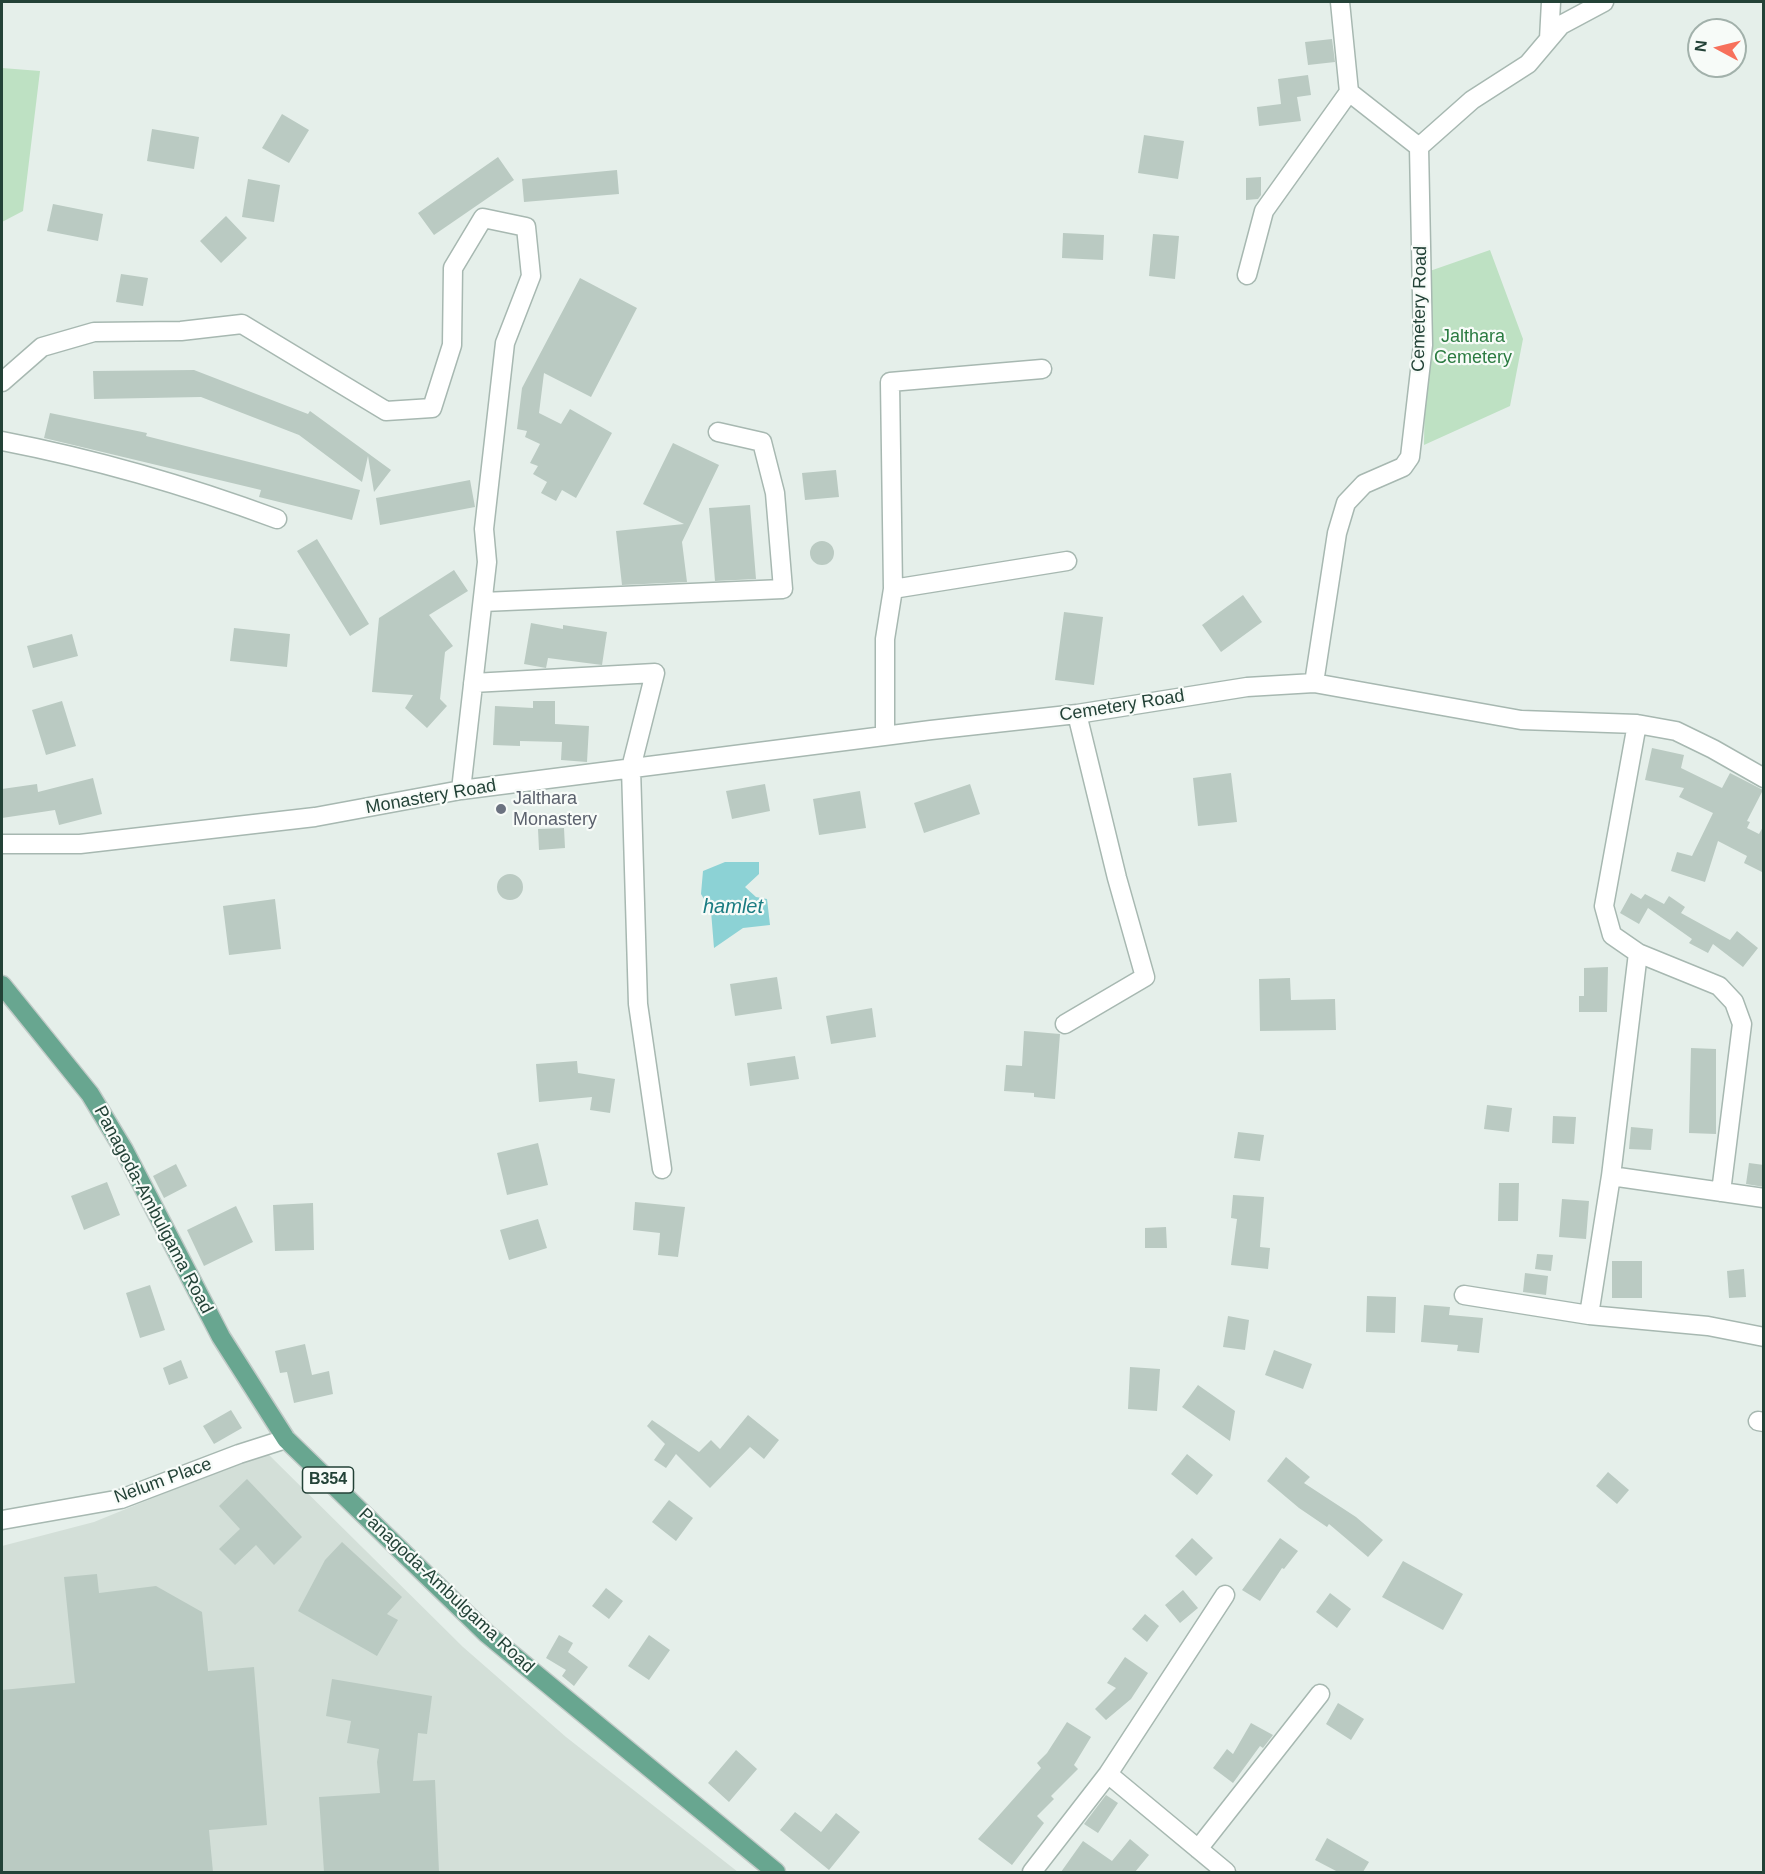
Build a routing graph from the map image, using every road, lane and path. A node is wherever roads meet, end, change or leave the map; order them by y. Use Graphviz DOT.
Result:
graph roads {
  1 [pos="1340,2"];
  2 [pos="1551,2"];
  3 [pos="1604,2"];
  4 [pos="1549,39"];
  5 [pos="1349,92"];
  6 [pos="1419,147"];
  7 [pos="1247,275"];
  8 [pos="1042,369"];
  9 [pos="2,382"];
  10 [pos="718,432"];
  11 [pos="2,441"];
  12 [pos="277,519"];
  13 [pos="1067,561"];
  14 [pos="893,589"];
  15 [pos="483,602"];
  16 [pos="473,683"];
  17 [pos="1314,683"];
  18 [pos="1077,714"];
  19 [pos="1637,724"];
  20 [pos="931,730"];
  21 [pos="885,736"];
  22 [pos="632,768"];
  23 [pos="1764,778"];
  24 [pos="461,790"];
  25 [pos="2,844"];
  26 [pos="1638,953"];
  27 [pos="2,985"];
  28 [pos="1065,1024"];
  29 [pos="662,1169"];
  30 [pos="1611,1176"];
  31 [pos="1721,1192"];
  32 [pos="1764,1198"];
  33 [pos="1464,1295"];
  34 [pos="1589,1315"];
  35 [pos="1764,1337"];
  36 [pos="286,1439"];
  37 [pos="2,1520"];
  38 [pos="1225,1595"];
  39 [pos="1320,1694"];
  40 [pos="1108,1774"];
  41 [pos="1198,1849"];
  42 [pos="776,1872"];
  43 [pos="1032,1872"];
  44 [pos="1226,1872"];
  1 -- 5 [label="street"];
  2 -- 4 [label="street"];
  3 -- 4 [label="street"];
  4 -- 6 [label="street"];
  5 -- 6 [label="street"];
  5 -- 7 [label="street"];
  6 -- 17 [label="street, Cemetery Road"];
  8 -- 14 [label="street"];
  9 -- 15 [label="street"];
  10 -- 15 [label="street"];
  11 -- 12 [label="street"];
  13 -- 14 [label="street"];
  14 -- 21 [label="street"];
  15 -- 16 [label="street"];
  16 -- 22 [label="street"];
  16 -- 24 [label="street"];
  17 -- 18 [label="street, Cemetery Road"];
  17 -- 19 [label="street, Cemetery Road"];
  18 -- 20 [label="street, Cemetery Road"];
  18 -- 28 [label="street"];
  19 -- 23 [label="street, Cemetery Road"];
  19 -- 26 [label="street"];
  20 -- 21 [label="street, Monastery Road"];
  21 -- 22 [label="street, Monastery Road"];
  22 -- 24 [label="street, Monastery Road"];
  22 -- 29 [label="street"];
  24 -- 25 [label="street, Monastery Road"];
  26 -- 30 [label="street"];
  26 -- 31 [label="street"];
  27 -- 36 [label="main road, Panagoda-Ambulgama Road / B354"];
  30 -- 31 [label="street"];
  30 -- 34 [label="street"];
  31 -- 32 [label="street"];
  33 -- 34 [label="street"];
  34 -- 35 [label="street"];
  36 -- 37 [label="street, Nelum Place"];
  36 -- 42 [label="main road, Panagoda-Ambulgama Road / B354"];
  38 -- 40 [label="street"];
  39 -- 41 [label="street"];
  40 -- 41 [label="street"];
  40 -- 43 [label="street"];
  41 -- 44 [label="street"];
}
